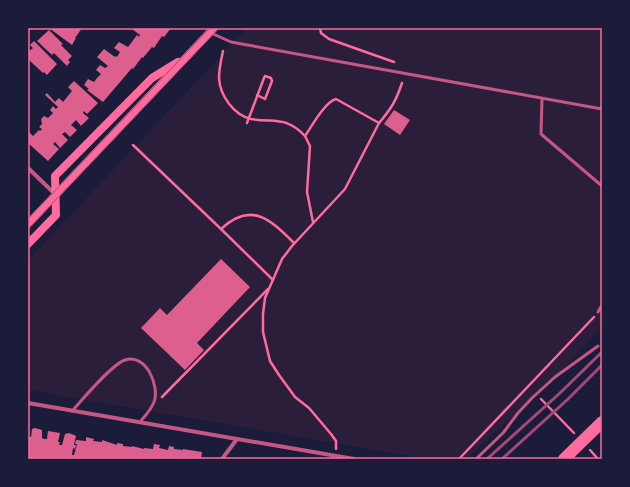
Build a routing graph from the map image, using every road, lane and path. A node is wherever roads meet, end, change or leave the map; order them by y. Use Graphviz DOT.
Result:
graph roads {
  1 [pos="320,28"];
  2 [pos="212,30"];
  3 [pos="223,51"];
  4 [pos="188,56"];
  5 [pos="398,64"];
  6 [pos="402,83"];
  7 [pos="257,95"];
  8 [pos="542,98"];
  9 [pos="602,109"];
  10 [pos="249,118"];
  11 [pos="247,123"];
  12 [pos="379,123"];
  13 [pos="305,136"];
  14 [pos="133,145"];
  15 [pos="28,168"];
  16 [pos="602,186"];
  17 [pos="55,195"];
  18 [pos="313,222"];
  19 [pos="28,224"];
  20 [pos="221,229"];
  21 [pos="294,243"];
  22 [pos="28,244"];
  23 [pos="273,280"];
  24 [pos="269,287"];
  25 [pos="602,305"];
  26 [pos="598,312"];
  27 [pos="598,346"];
  28 [pos="529,386"];
  29 [pos="534,392"];
  30 [pos="539,397"];
  31 [pos="28,403"];
  32 [pos="151,409"];
  33 [pos="72,411"];
  34 [pos="140,422"];
  35 [pos="602,422"];
  36 [pos="577,436"];
  37 [pos="238,439"];
  38 [pos="587,448"];
  39 [pos="335,456"];
  40 [pos="341,458"];
  41 [pos="222,459"];
  42 [pos="354,459"];
  43 [pos="459,459"];
  44 [pos="476,459"];
  45 [pos="564,459"];
  46 [pos="598,459"];
  1 -- 5 [label="path"];
  2 -- 4 [label="main road"];
  2 -- 8 [label="lane"];
  3 -- 10 [label="path"];
  4 -- 17 [label="main road"];
  4 -- 17 [label="main road"];
  6 -- 12 [label="path"];
  7 -- 7 [label="path"];
  7 -- 10 [label="path"];
  8 -- 9 [label="lane"];
  8 -- 16 [label="lane"];
  10 -- 11 [label="path"];
  10 -- 13 [label="path"];
  12 -- 13 [label="path"];
  12 -- 18 [label="path"];
  13 -- 18 [label="path"];
  14 -- 20 [label="path"];
  15 -- 17 [label="street"];
  17 -- 19 [label="main road"];
  17 -- 22 [label="main road"];
  18 -- 21 [label="path"];
  20 -- 21 [label="path"];
  20 -- 23 [label="path"];
  21 -- 23 [label="path"];
  23 -- 24 [label="path"];
  24 -- 32 [label="path"];
  24 -- 39 [label="path"];
  25 -- 26 [label="lane"];
  26 -- 28 [label="path"];
  27 -- 44 [label="lane"];
  28 -- 29 [label="path"];
  28 -- 43 [label="path"];
  30 -- 36 [label="path"];
  31 -- 33 [label="street"];
  32 -- 33 [label="lane"];
  32 -- 34 [label="lane"];
  33 -- 34 [label="street"];
  34 -- 37 [label="street"];
  35 -- 45 [label="highway"];
  37 -- 39 [label="street"];
  37 -- 41 [label="street"];
  38 -- 46 [label="path"];
  39 -- 40 [label="street"];
  40 -- 42 [label="street"];
}
